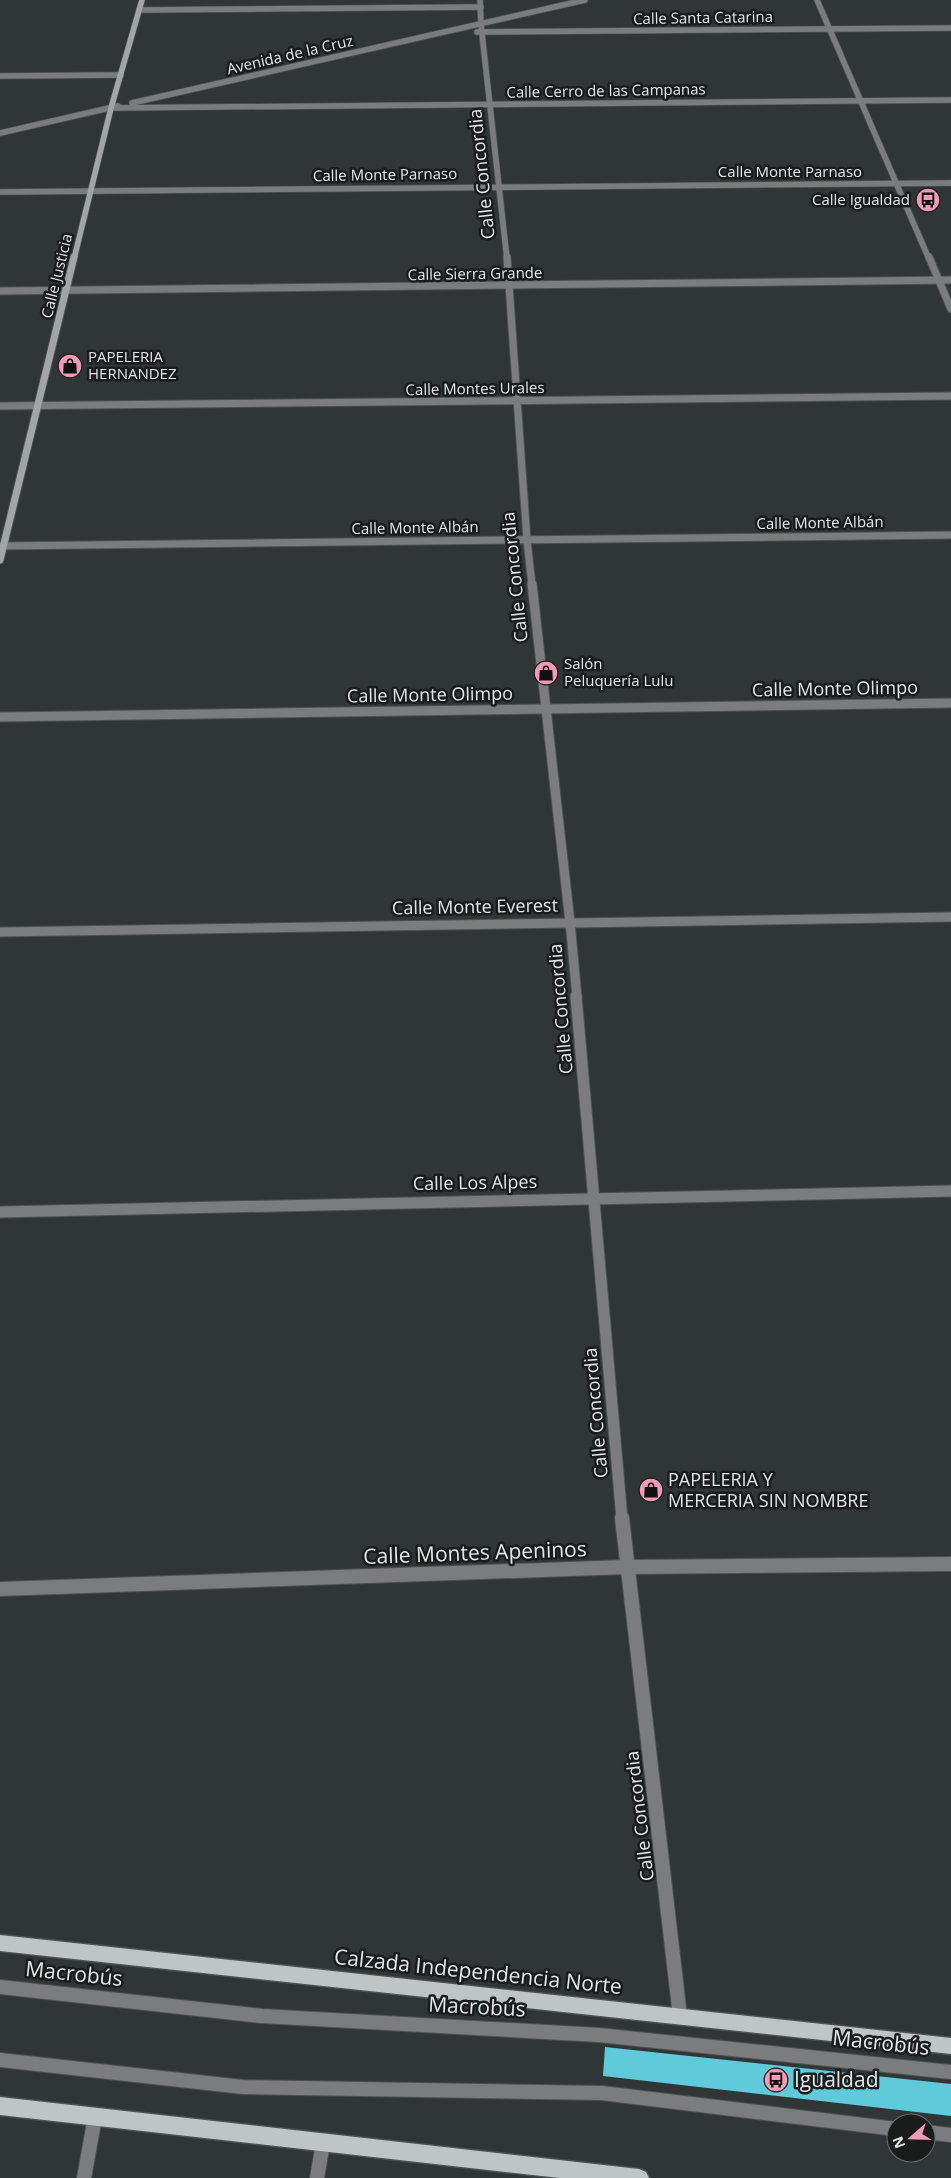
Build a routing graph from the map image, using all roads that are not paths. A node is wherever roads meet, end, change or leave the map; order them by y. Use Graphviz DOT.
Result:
graph roads {
  1 [pos="142,0"];
  2 [pos="585,0"];
  3 [pos="817,0"];
  4 [pos="480,3"];
  5 [pos="139,10"];
  6 [pos="951,28"];
  7 [pos="482,29"];
  8 [pos="830,29"];
  9 [pos="121,75"];
  10 [pos="0,76"];
  11 [pos="951,100"];
  12 [pos="861,101"];
  13 [pos="491,104"];
  14 [pos="111,108"];
  15 [pos="0,133"];
  16 [pos="951,183"];
  17 [pos="897,184"];
  18 [pos="500,187"];
  19 [pos="91,191"];
  20 [pos="0,192"];
  21 [pos="938,280"];
  22 [pos="951,280"];
  23 [pos="510,286"];
  24 [pos="67,290"];
  25 [pos="0,291"];
  26 [pos="951,309"];
  27 [pos="951,396"];
  28 [pos="516,401"];
  29 [pos="0,406"];
  30 [pos="38,406"];
  31 [pos="951,535"];
  32 [pos="526,540"];
  33 [pos="2,546"];
  34 [pos="0,560"];
  35 [pos="951,703"];
  36 [pos="546,710"];
  37 [pos="0,717"];
  38 [pos="951,917"];
  39 [pos="570,922"];
  40 [pos="0,932"];
  41 [pos="951,1191"];
  42 [pos="593,1198"];
  43 [pos="0,1212"];
  44 [pos="951,1564"];
  45 [pos="626,1567"];
  46 [pos="0,1590"];
  47 [pos="0,1944"];
  48 [pos="0,1987"];
  49 [pos="680,2016"];
  50 [pos="951,2046"];
  51 [pos="0,2060"];
  52 [pos="951,2072"];
  53 [pos="0,2106"];
  54 [pos="96,2117"];
  55 [pos="886,2128"];
  56 [pos="936,2133"];
  57 [pos="951,2135"];
  58 [pos="323,2143"];
  59 [pos="630,2177"];
  60 [pos="84,2178"];
  61 [pos="317,2178"];
  1 -- 5 [label="street, Calle Justicia"];
  2 -- 7 [label="street, Avenida de la Cruz"];
  3 -- 8 [label="street"];
  4 -- 5 [label="street"];
  4 -- 7 [label="street, Calle Concordia"];
  5 -- 9 [label="street, Calle Justicia"];
  6 -- 8 [label="street, Calle Santa Catarina"];
  7 -- 8 [label="street, Calle Santa Catarina"];
  7 -- 13 [label="street, Calle Concordia"];
  7 -- 14 [label="street, Avenida de la Cruz"];
  8 -- 12 [label="street"];
  9 -- 10 [label="street"];
  9 -- 14 [label="street, Calle Justicia"];
  11 -- 12 [label="street, Calle Cerro de las Campanas"];
  12 -- 13 [label="street, Calle Cerro de las Campanas"];
  12 -- 17 [label="street"];
  13 -- 14 [label="street, Calle Cerro de las Campanas"];
  13 -- 18 [label="street, Calle Concordia"];
  14 -- 15 [label="street, Avenida de la Cruz"];
  14 -- 19 [label="street, Calle Justicia"];
  16 -- 17 [label="street, Calle Monte Parnaso"];
  17 -- 18 [label="street, Calle Monte Parnaso"];
  17 -- 21 [label="street"];
  18 -- 19 [label="street, Calle Monte Parnaso"];
  18 -- 23 [label="street, Calle Concordia"];
  19 -- 20 [label="street, Calle Monte Parnaso"];
  19 -- 24 [label="street, Calle Justicia"];
  21 -- 22 [label="street, Calle Sierra Grande"];
  21 -- 23 [label="street, Calle Sierra Grande"];
  21 -- 26 [label="street"];
  23 -- 24 [label="street, Calle Sierra Grande"];
  23 -- 28 [label="street, Calle Concordia"];
  24 -- 25 [label="street, Calle Sierra Grande"];
  24 -- 30 [label="street, Calle Justicia"];
  27 -- 28 [label="street, Calle Montes Urales"];
  28 -- 30 [label="street, Calle Montes Urales"];
  28 -- 32 [label="street, Calle Concordia"];
  29 -- 30 [label="street, Calle Montes Urales"];
  30 -- 33 [label="street, Calle Justicia"];
  31 -- 32 [label="street, Calle Monte Albán"];
  32 -- 33 [label="street, Calle Monte Albán"];
  32 -- 36 [label="street, Calle Concordia"];
  33 -- 34 [label="street, Calle Justicia"];
  35 -- 36 [label="street, Calle Monte Olimpo"];
  36 -- 37 [label="street, Calle Monte Olimpo"];
  36 -- 39 [label="street, Calle Concordia"];
  38 -- 39 [label="street, Calle Monte Everest"];
  39 -- 40 [label="street, Calle Monte Everest"];
  39 -- 42 [label="street, Calle Concordia"];
  41 -- 42 [label="street, Calle Los Alpes"];
  42 -- 43 [label="street, Calle Los Alpes"];
  42 -- 45 [label="street, Calle Concordia"];
  44 -- 45 [label="street, Calle Montes Apeninos"];
  45 -- 46 [label="street, Calle Montes Apeninos"];
  45 -- 49 [label="street, Calle Concordia"];
  47 -- 49 [label="main road, Calzada Independencia Norte"];
  48 -- 52 [label="street, Macrobús"];
  49 -- 50 [label="main road, Calzada Independencia Norte"];
  51 -- 55 [label="street"];
  53 -- 54 [label="main road"];
  54 -- 58 [label="main road"];
  54 -- 60 [label="street"];
  56 -- 57 [label="street"];
  58 -- 59 [label="main road"];
  58 -- 61 [label="street"];
}
